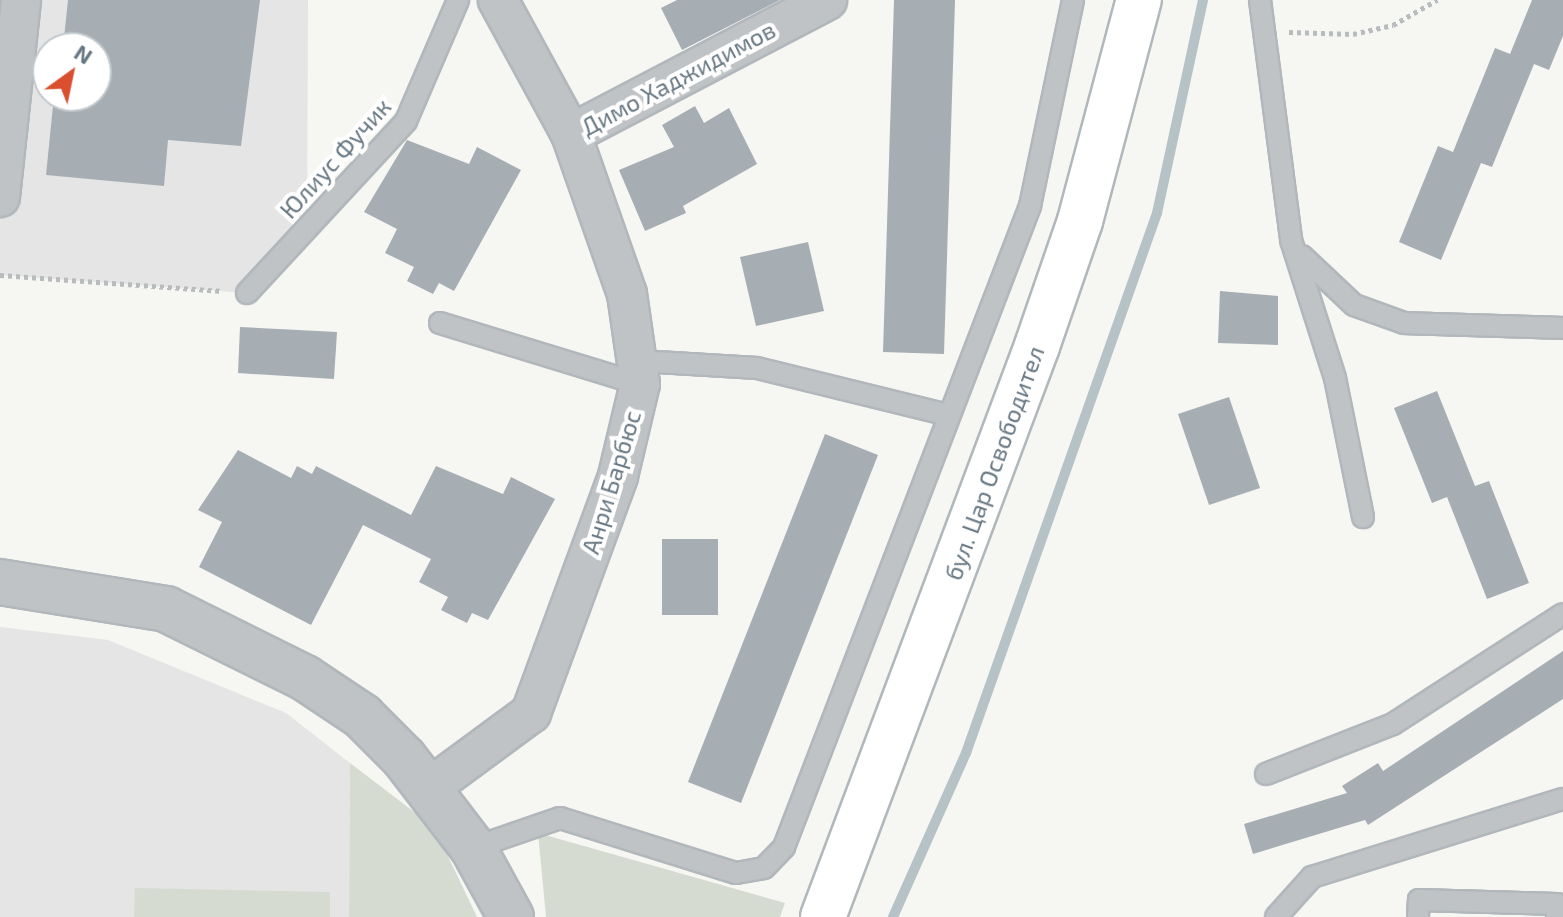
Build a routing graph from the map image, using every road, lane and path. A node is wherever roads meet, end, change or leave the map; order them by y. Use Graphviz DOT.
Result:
graph roads {
  1 [pos="21,0"];
  2 [pos="458,0"];
  3 [pos="498,0"];
  4 [pos="827,0"];
  5 [pos="1073,0"];
  6 [pos="1139,0"];
  7 [pos="1166,0"];
  8 [pos="1260,0"];
  9 [pos="1437,0"];
  10 [pos="1264,31"];
  11 [pos="571,134"];
  12 [pos="2,177"];
  13 [pos="1291,240"];
  14 [pos="0,275"];
  15 [pos="247,293"];
  16 [pos="440,323"];
  17 [pos="1563,328"];
  18 [pos="640,372"];
  19 [pos="948,415"];
  20 [pos="1363,517"];
  21 [pos="0,582"];
  22 [pos="1563,614"];
  23 [pos="1266,774"];
  24 [pos="428,789"];
  25 [pos="1563,799"];
  26 [pos="473,848"];
  27 [pos="511,917"];
  28 [pos="823,917"];
  29 [pos="849,917"];
  30 [pos="1276,917"];
  31 [pos="1418,917"];
  32 [pos="1557,917"];
  1 -- 12 [label="street"];
  2 -- 15 [label="lane, Юлиус Фучик"];
  3 -- 11 [label="street, Анри Барбюс"];
  4 -- 11 [label="street, Димо Хаджидимов"];
  5 -- 19 [label="lane"];
  6 -- 28 [label="main road, бул. Цар Освободител"];
  7 -- 29 [label="main road, бул. Цар Освободител"];
  8 -- 10 [label="lane"];
  9 -- 10 [label="path"];
  10 -- 13 [label="lane"];
  11 -- 18 [label="street, Анри Барбюс"];
  13 -- 17 [label="lane"];
  13 -- 20 [label="lane"];
  14 -- 15 [label="path"];
  16 -- 18 [label="lane"];
  18 -- 19 [label="lane"];
  18 -- 24 [label="street, Анри Барбюс"];
  19 -- 26 [label="lane"];
  21 -- 24 [label="street"];
  22 -- 23 [label="lane"];
  24 -- 26 [label="street"];
  25 -- 30 [label="lane"];
  26 -- 27 [label="street"];
  31 -- 32 [label="lane"];
}
